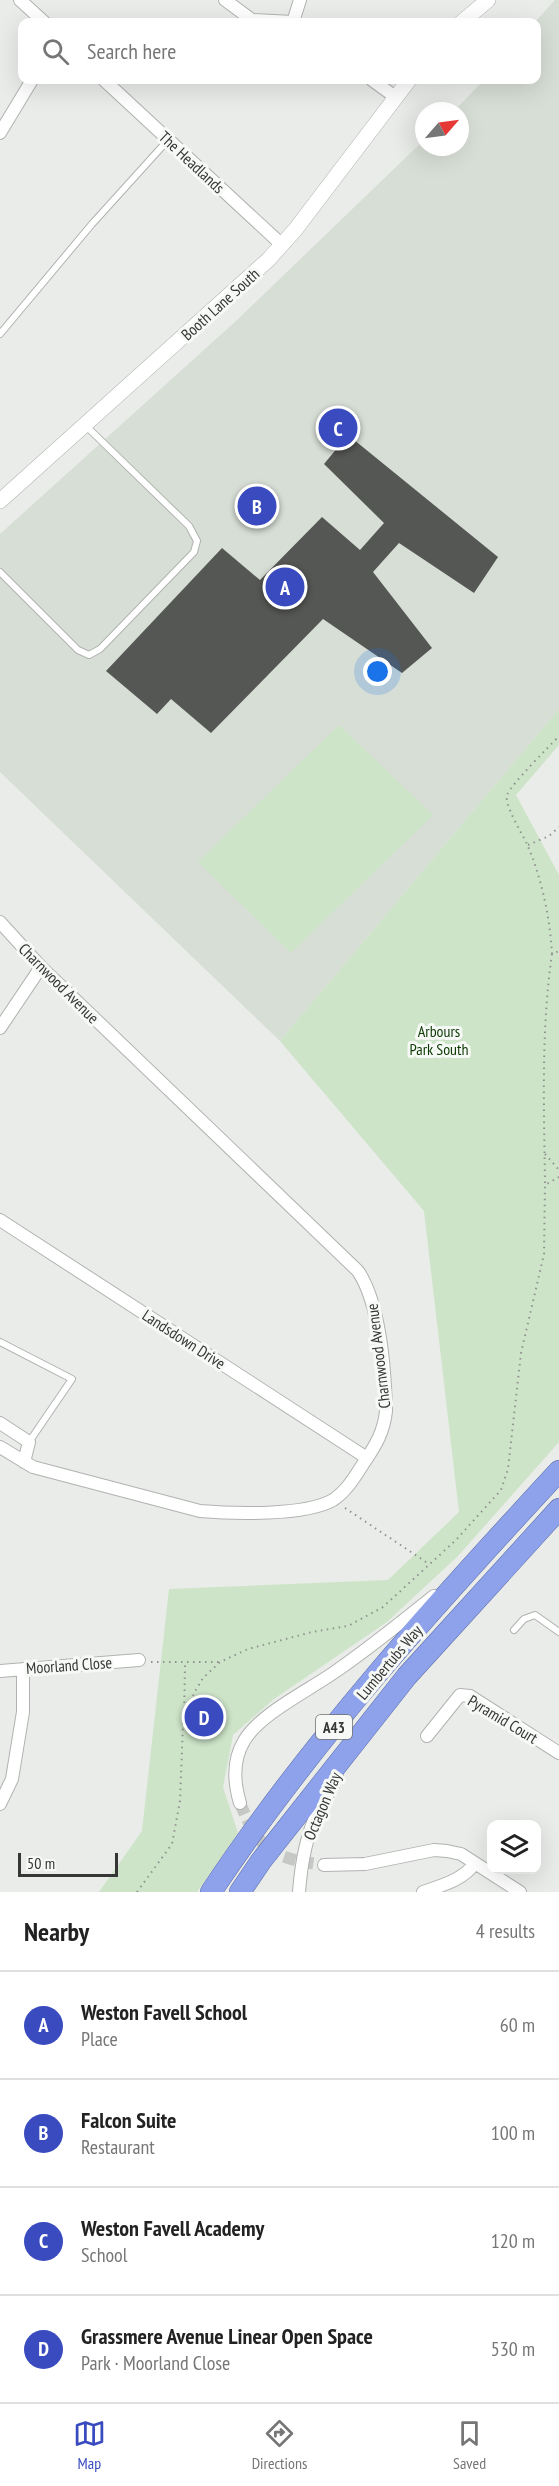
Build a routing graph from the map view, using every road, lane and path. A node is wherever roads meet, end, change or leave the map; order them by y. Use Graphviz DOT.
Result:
graph roads {
  1 [pos="20,0"];
  2 [pos="225,0"];
  3 [pos="300,0"];
  4 [pos="488,0"];
  5 [pos="40,18"];
  6 [pos="249,18"];
  7 [pos="294,18"];
  8 [pos="467,18"];
  9 [pos="30,84"];
  10 [pos="108,84"];
  11 [pos="378,84"];
  12 [pos="405,84"];
  13 [pos="394,96"];
  14 [pos="0,133"];
  15 [pos="168,140"];
  16 [pos="280,244"];
  17 [pos="0,334"];
  18 [pos="85,426"];
  19 [pos="0,501"];
  20 [pos="0,572"];
  21 [pos="559,736"];
  22 [pos="559,827"];
  23 [pos="528,846"];
  24 [pos="0,922"];
  25 [pos="559,951"];
  26 [pos="552,954"];
  27 [pos="40,967"];
  28 [pos="0,1028"];
  29 [pos="545,1154"];
  30 [pos="559,1170"];
  31 [pos="559,1177"];
  32 [pos="545,1185"];
  33 [pos="0,1220"];
  34 [pos="0,1342"];
  35 [pos="0,1423"];
  36 [pos="29,1442"];
  37 [pos="0,1446"];
  38 [pos="367,1458"];
  39 [pos="24,1462"];
  40 [pos="559,1472"];
  41 [pos="333,1500"];
  42 [pos="559,1509"];
  43 [pos="429,1564"];
  44 [pos="467,1571"];
  45 [pos="514,1630"];
  46 [pos="559,1632"];
  47 [pos="139,1660"];
  48 [pos="185,1662"];
  49 [pos="220,1662"];
  50 [pos="23,1669"];
  51 [pos="0,1671"];
  52 [pos="183,1724"];
  53 [pos="427,1736"];
  54 [pos="559,1753"];
  55 [pos="342,1757"];
  56 [pos="240,1803"];
  57 [pos="0,1804"];
  58 [pos="475,1863"];
  59 [pos="324,1865"];
  60 [pos="444,1888"];
  61 [pos="137,1892"];
  62 [pos="211,1892"];
  63 [pos="240,1892"];
  64 [pos="299,1892"];
  65 [pos="423,1892"];
  66 [pos="519,1892"];
  1 -- 5 [label="street"];
  2 -- 6 [label="street"];
  3 -- 7 [label="street"];
  4 -- 8 [label="street"];
  9 -- 14 [label="street"];
  10 -- 15 [label="street, The Headlands"];
  11 -- 13 [label="street"];
  12 -- 13 [label="street, Booth Lane South"];
  13 -- 16 [label="street, Booth Lane South"];
  15 -- 16 [label="street, The Headlands"];
  15 -- 17 [label="lane"];
  16 -- 18 [label="street, Booth Lane South"];
  18 -- 19 [label="street, Booth Lane South"];
  18 -- 20 [label="lane"];
  21 -- 23 [label="path"];
  22 -- 23 [label="path"];
  23 -- 26 [label="path"];
  24 -- 27 [label="street, Charnwood Avenue"];
  25 -- 26 [label="path"];
  26 -- 29 [label="path"];
  27 -- 28 [label="street"];
  27 -- 38 [label="street, Charnwood Avenue"];
  29 -- 30 [label="path"];
  29 -- 32 [label="path"];
  31 -- 32 [label="path"];
  32 -- 43 [label="path"];
  33 -- 38 [label="street, Landsdown Drive"];
  34 -- 36 [label="lane"];
  35 -- 36 [label="street"];
  36 -- 39 [label="street"];
  37 -- 39 [label="street, Charnwood Avenue"];
  38 -- 41 [label="street, Charnwood Avenue"];
  39 -- 41 [label="street, Charnwood Avenue"];
  40 -- 44 [label="highway, Lumbertubs Way / A43"];
  41 -- 43 [label="path"];
  42 -- 55 [label="highway, Lumbertubs Way / A43"];
  43 -- 49 [label="path"];
  44 -- 56 [label="street"];
  44 -- 62 [label="highway, Lumbertubs Way / A43"];
  45 -- 46 [label="lane"];
  47 -- 48 [label="path"];
  47 -- 50 [label="street, Moorland Close"];
  48 -- 49 [label="path"];
  48 -- 52 [label="path"];
  49 -- 52 [label="path"];
  50 -- 51 [label="street, Moorland Close"];
  50 -- 57 [label="street"];
  52 -- 61 [label="path"];
  53 -- 54 [label="street, Pyramid Court"];
  55 -- 63 [label="highway, Lumbertubs Way / A43"];
  55 -- 64 [label="street, Octagon Way"];
  58 -- 59 [label="street"];
  58 -- 60 [label="street"];
  58 -- 66 [label="street"];
  60 -- 65 [label="street"];
}
